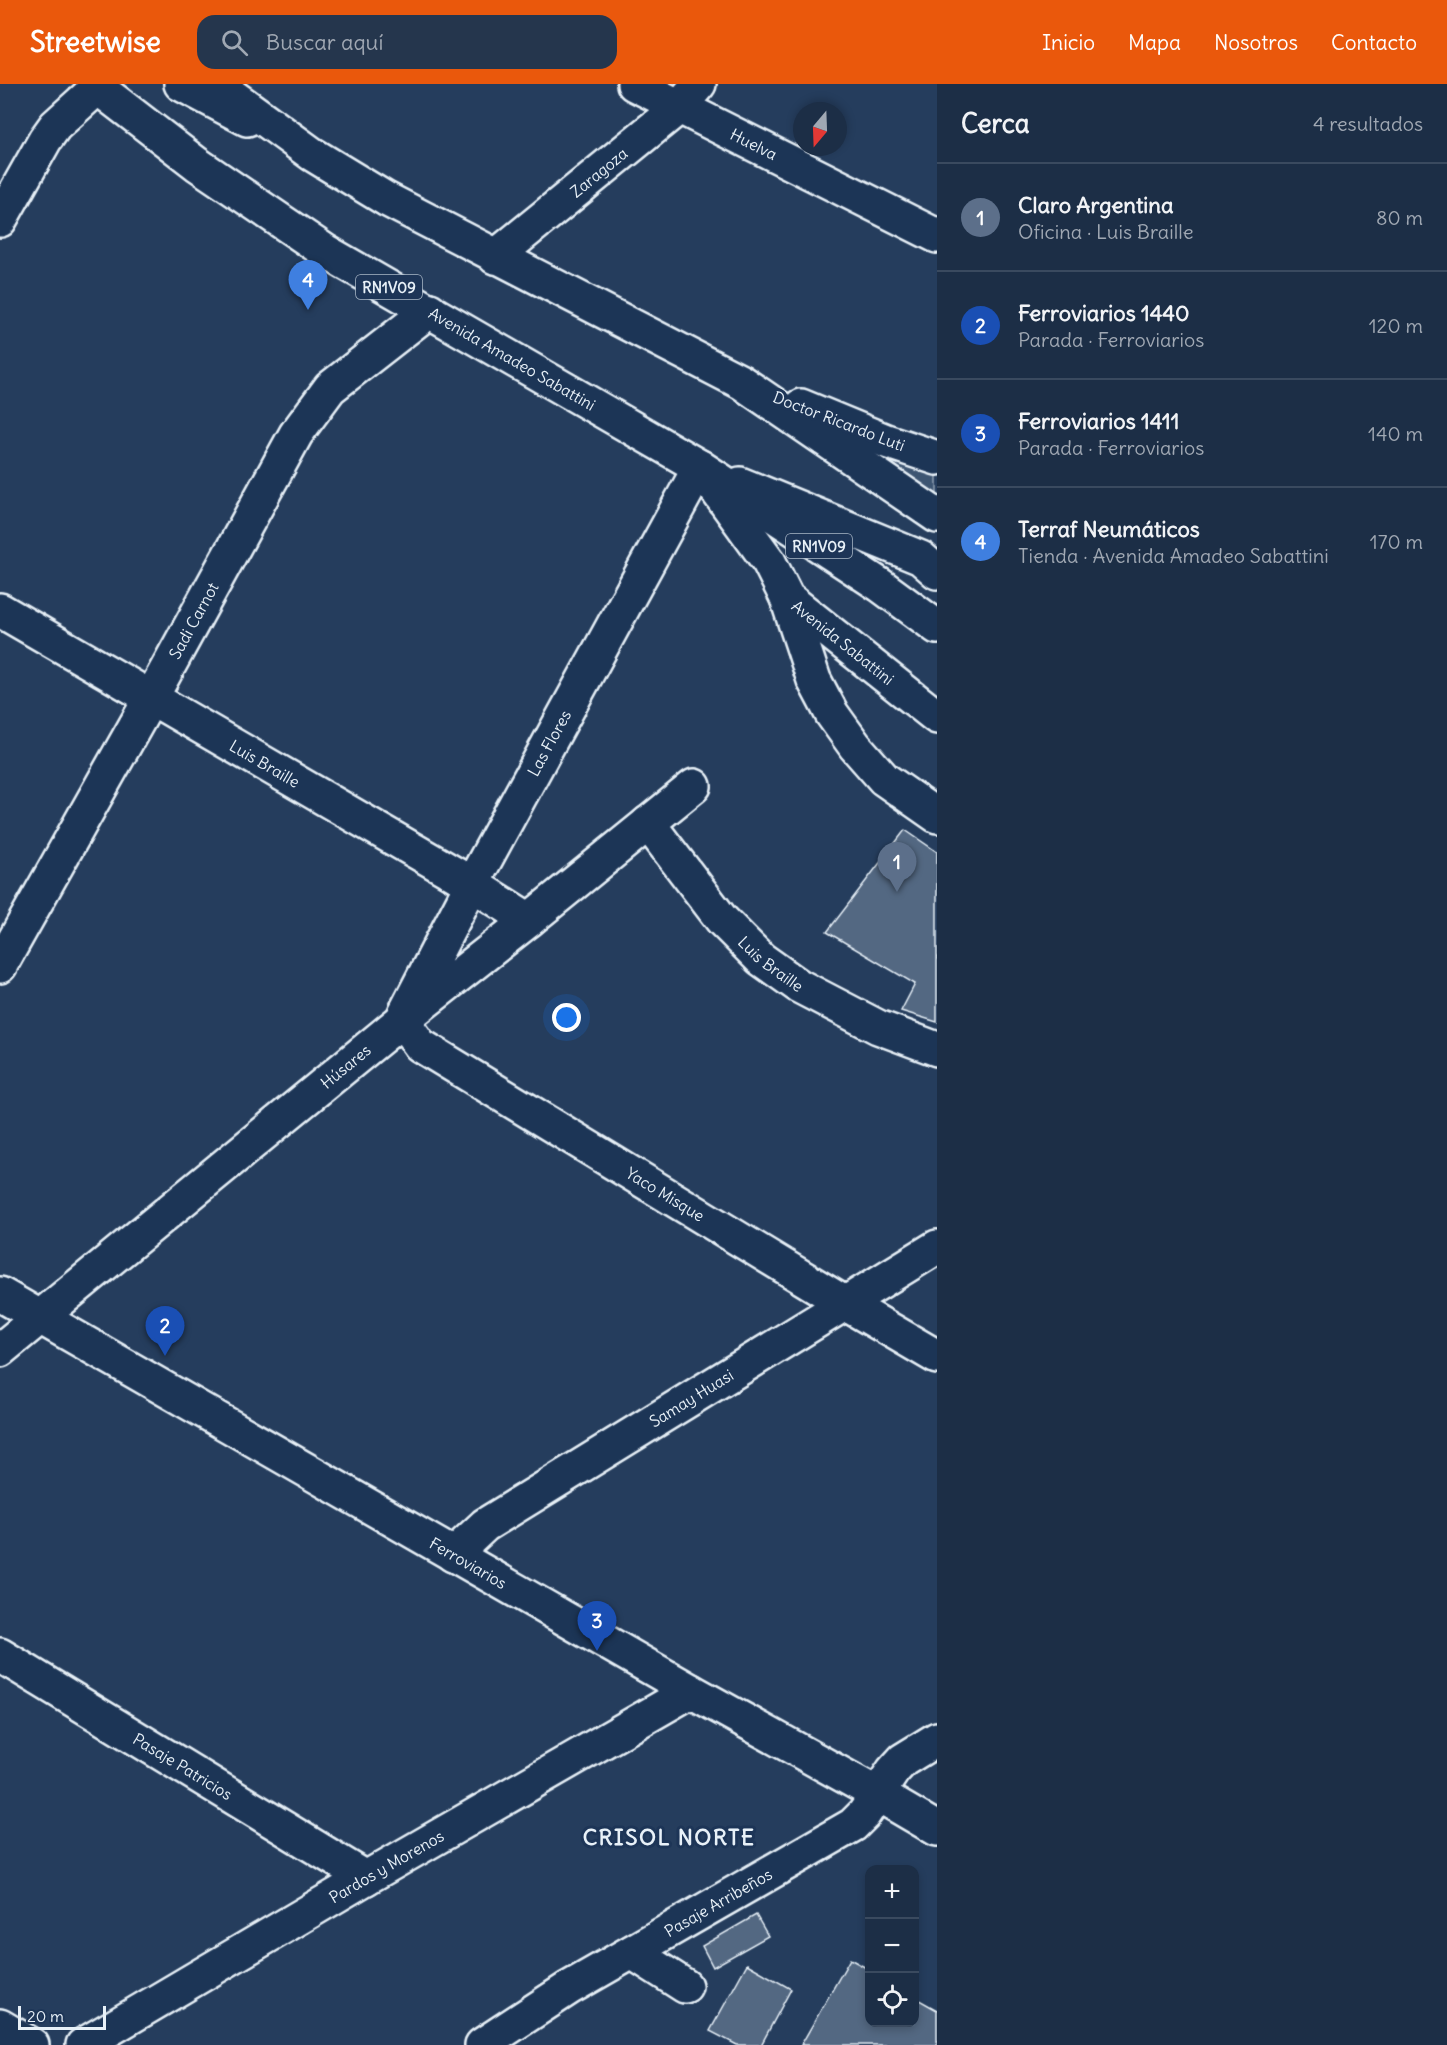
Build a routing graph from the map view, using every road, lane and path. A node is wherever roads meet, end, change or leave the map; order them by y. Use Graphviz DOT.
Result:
graph roads {
  1 [pos="181,84"];
  2 [pos="633,84"];
  3 [pos="95,86"];
  4 [pos="221,86"];
  5 [pos="689,95"];
  6 [pos="312,153"];
  7 [pos="0,220"];
  8 [pos="937,236"];
  9 [pos="495,257"];
  10 [pos="430,310"];
  11 [pos="741,382"];
  12 [pos="937,458"];
  13 [pos="700,467"];
  14 [pos="937,516"];
  15 [pos="937,572"];
  16 [pos="787,598"];
  17 [pos="0,610"];
  18 [pos="937,627"];
  19 [pos="151,698"];
  20 [pos="937,717"];
  21 [pos="694,786"];
  22 [pos="937,816"];
  23 [pos="648,823"];
  24 [pos="472,884"];
  25 [pos="529,920"];
  26 [pos="0,966"];
  27 [pos="402,1020"];
  28 [pos="937,1049"];
  29 [pos="937,1247"];
  30 [pos="0,1294"];
  31 [pos="846,1304"];
  32 [pos="41,1317"];
  33 [pos="0,1350"];
  34 [pos="937,1357"];
  35 [pos="453,1555"];
  36 [pos="0,1655"];
  37 [pos="691,1691"];
  38 [pos="937,1739"];
  39 [pos="879,1795"];
  40 [pos="936,1832"];
  41 [pos="366,1878"];
  42 [pos="632,1952"];
  43 [pos="685,1986"];
  44 [pos="0,2026"];
  45 [pos="32,2045"];
  46 [pos="83,2045"];
  47 [pos="482,2045"];
  1 -- 6 [label="street"];
  2 -- 5 [label="street, Huelva"];
  3 -- 7 [label="street"];
  3 -- 10 [label="street, Avenida Amadeo Sabattini / RN1V09"];
  4 -- 6 [label="street"];
  5 -- 8 [label="street, Huelva"];
  5 -- 9 [label="street, Zaragoza"];
  6 -- 9 [label="street"];
  9 -- 11 [label="street"];
  10 -- 13 [label="street, Avenida Amadeo Sabattini / RN1V09"];
  10 -- 19 [label="street, Sadi Carnot"];
  11 -- 12 [label="street, Doctor Ricardo Luti"];
  11 -- 14 [label="street"];
  13 -- 15 [label="street"];
  13 -- 16 [label="street, Avenida Sabattini"];
  13 -- 18 [label="street, Avenida Amadeo Sabattini / RN1V09"];
  13 -- 24 [label="street, Las Flores"];
  16 -- 20 [label="street, Avenida Sabattini"];
  16 -- 22 [label="street"];
  17 -- 19 [label="street, Luis Braille"];
  19 -- 24 [label="street, Luis Braille"];
  19 -- 26 [label="street, Sadi Carnot"];
  21 -- 23 [label="street, Húsares"];
  23 -- 25 [label="street, Húsares"];
  23 -- 28 [label="street, Luis Braille"];
  24 -- 25 [label="street, Luis Braille"];
  24 -- 27 [label="street, Las Flores"];
  25 -- 27 [label="street, Húsares"];
  27 -- 31 [label="street, Yaco Misque"];
  27 -- 32 [label="street, Húsares"];
  29 -- 31 [label="street, Samay Huasi"];
  30 -- 32 [label="street, Ferroviarios"];
  31 -- 34 [label="street, Yaco Misque"];
  31 -- 35 [label="street, Samay Huasi"];
  32 -- 33 [label="street, Húsares"];
  32 -- 35 [label="street, Ferroviarios"];
  35 -- 37 [label="street, Ferroviarios"];
  36 -- 41 [label="street, Pasaje Patricios"];
  37 -- 39 [label="street, Ferroviarios"];
  37 -- 41 [label="street, Pardos y Morenos"];
  38 -- 39 [label="street, Pasaje Arribeños"];
  39 -- 40 [label="street, Ferroviarios"];
  39 -- 42 [label="street, Pasaje Arribeños"];
  41 -- 46 [label="street, Pardos y Morenos"];
  42 -- 43 [label="street"];
  42 -- 47 [label="street, Pasaje Arribeños"];
  44 -- 45 [label="street"];
}
